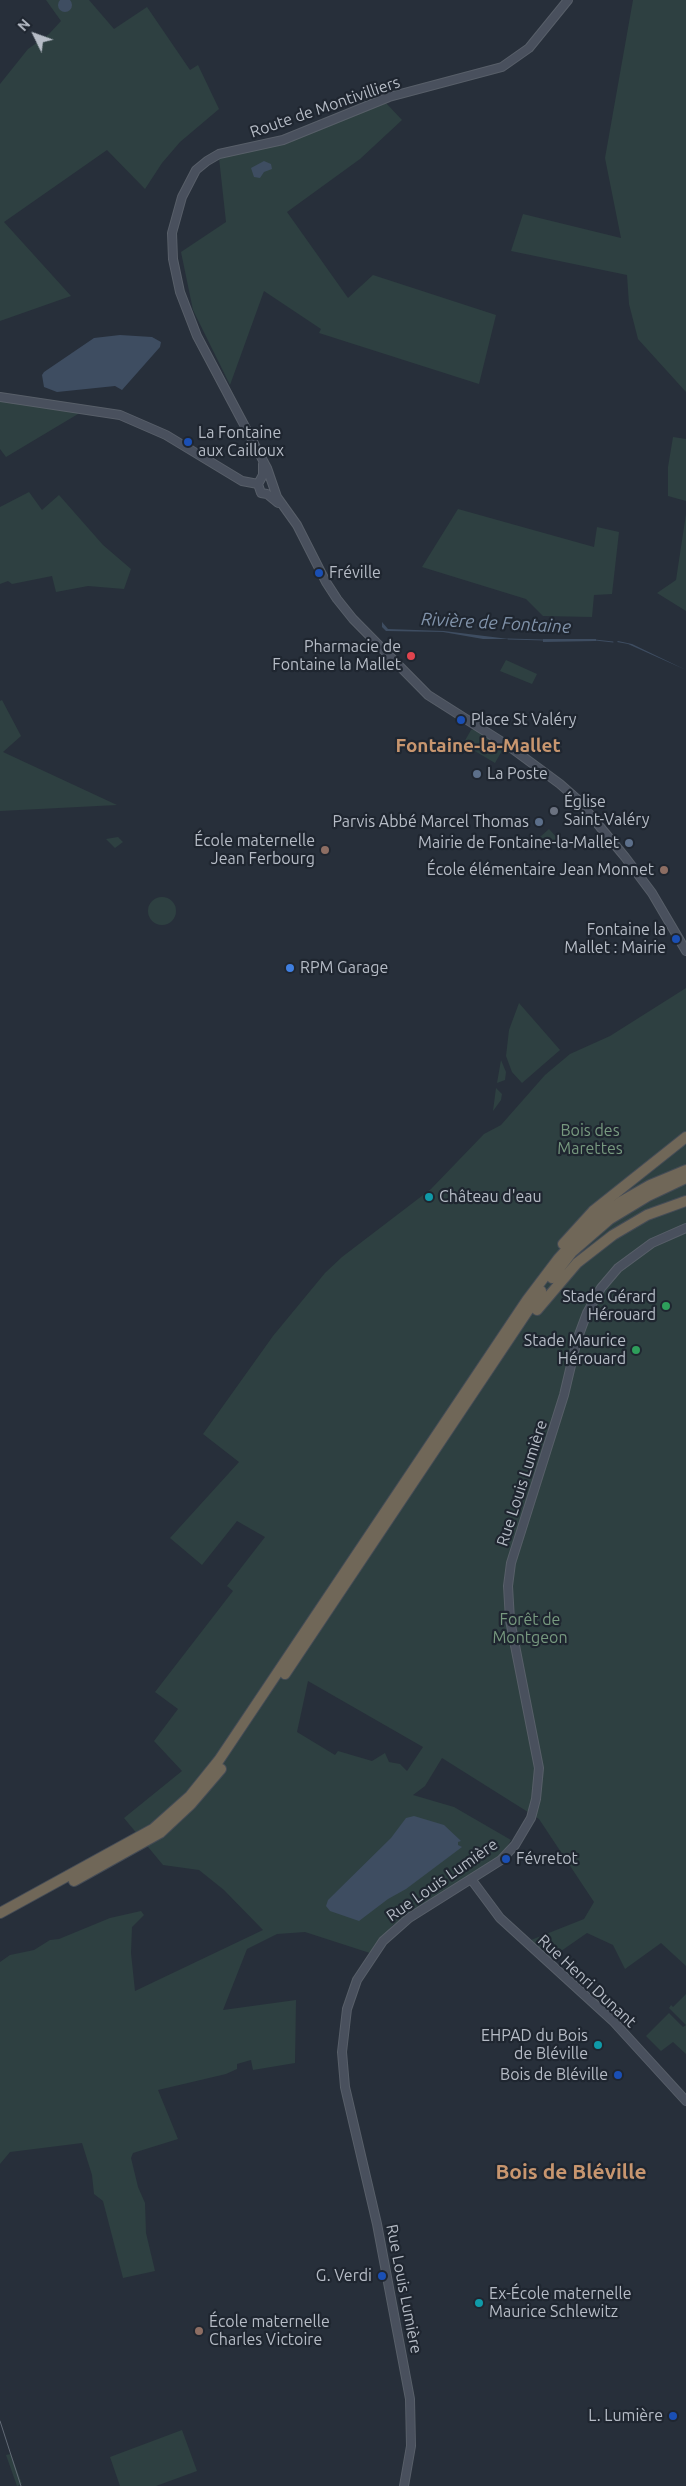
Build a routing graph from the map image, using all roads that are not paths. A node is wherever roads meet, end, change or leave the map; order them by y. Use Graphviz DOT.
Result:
graph roads {
  1 [pos="568,0"];
  2 [pos="0,397"];
  3 [pos="261,457"];
  4 [pos="271,479"];
  5 [pos="260,482"];
  6 [pos="271,492"];
  7 [pos="686,951"];
  8 [pos="686,1137"];
  9 [pos="686,1170"];
  10 [pos="686,1178"];
  11 [pos="686,1201"];
  12 [pos="686,1228"];
  13 [pos="492,1354"];
  14 [pos="468,1403"];
  15 [pos="471,1879"];
  16 [pos="0,1914"];
  17 [pos="0,1921"];
  18 [pos="686,2101"];
  19 [pos="404,2486"];
  1 -- 3 [label="street, Route de Montivilliers"];
  2 -- 5 [label="street"];
  3 -- 4 [label="street, Route de Montivilliers"];
  3 -- 5 [label="street, Route de Montivilliers"];
  4 -- 5 [label="street"];
  4 -- 6 [label="street, Route de Montivilliers"];
  5 -- 6 [label="street"];
  6 -- 7 [label="street"];
  8 -- 13 [label="highway"];
  9 -- 13 [label="highway"];
  10 -- 14 [label="highway"];
  11 -- 14 [label="highway"];
  12 -- 15 [label="street, Rue Louis Lumière"];
  13 -- 16 [label="highway"];
  14 -- 17 [label="highway"];
  15 -- 18 [label="street, Rue Henri Dunant"];
  15 -- 19 [label="street, Rue Louis Lumière"];
}
